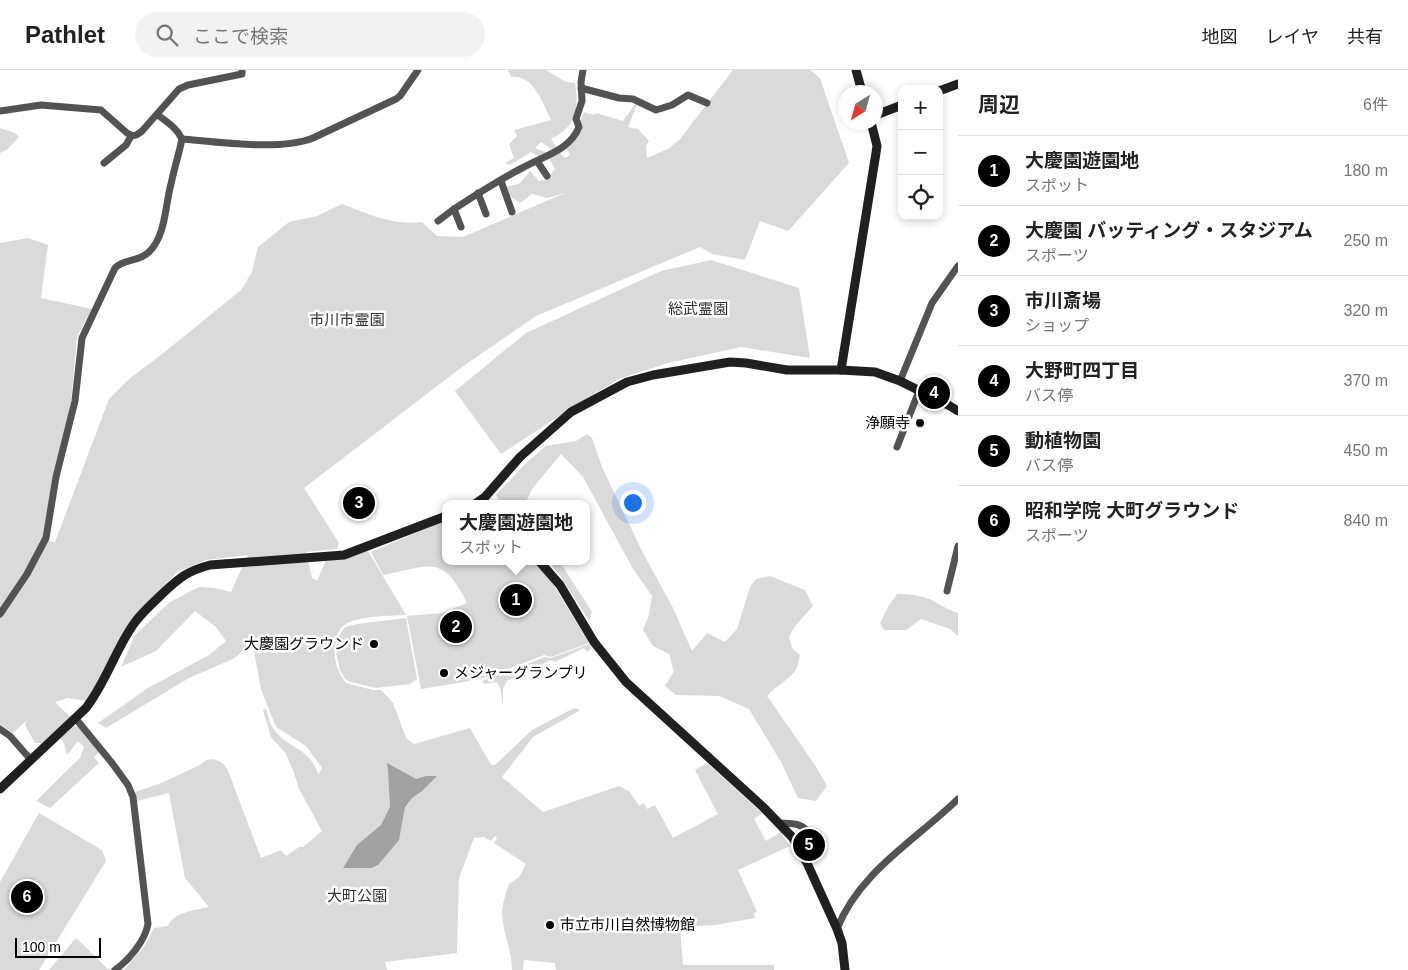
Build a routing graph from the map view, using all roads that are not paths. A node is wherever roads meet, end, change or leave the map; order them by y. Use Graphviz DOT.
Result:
graph roads {
  1 [pos="242,70"];
  2 [pos="418,70"];
  3 [pos="584,70"];
  4 [pos="856,70"];
  5 [pos="958,84"];
  6 [pos="860,85"];
  7 [pos="581,88"];
  8 [pos="943,90"];
  9 [pos="706,102"];
  10 [pos="898,107"];
  11 [pos="0,111"];
  12 [pos="883,112"];
  13 [pos="158,115"];
  14 [pos="873,130"];
  15 [pos="132,136"];
  16 [pos="182,139"];
  17 [pos="537,161"];
  18 [pos="104,163"];
  19 [pos="546,176"];
  20 [pos="501,181"];
  21 [pos="478,193"];
  22 [pos="454,209"];
  23 [pos="512,212"];
  24 [pos="486,214"];
  25 [pos="438,221"];
  26 [pos="461,227"];
  27 [pos="958,266"];
  28 [pos="840,370"];
  29 [pos="900,381"];
  30 [pos="919,391"];
  31 [pos="958,411"];
  32 [pos="897,447"];
  33 [pos="482,500"];
  34 [pos="442,517"];
  35 [pos="958,546"];
  36 [pos="542,565"];
  37 [pos="947,591"];
  38 [pos="0,614"];
  39 [pos="76,719"];
  40 [pos="0,729"];
  41 [pos="31,760"];
  42 [pos="0,789"];
  43 [pos="958,799"];
  44 [pos="779,822"];
  45 [pos="797,844"];
  46 [pos="837,929"];
  47 [pos="115,970"];
  48 [pos="845,970"];
  1 -- 13 [label="street"];
  2 -- 16 [label="street"];
  3 -- 7 [label="street"];
  4 -- 6 [label="street"];
  5 -- 8 [label="street"];
  7 -- 9 [label="street"];
  7 -- 17 [label="street"];
  10 -- 12 [label="street"];
  11 -- 15 [label="street"];
  13 -- 15 [label="street"];
  13 -- 16 [label="street"];
  14 -- 28 [label="street"];
  15 -- 18 [label="street"];
  16 -- 38 [label="street"];
  17 -- 19 [label="street"];
  17 -- 20 [label="street"];
  20 -- 21 [label="street"];
  20 -- 23 [label="street"];
  21 -- 22 [label="street"];
  21 -- 24 [label="street"];
  22 -- 25 [label="street"];
  22 -- 26 [label="street"];
  27 -- 29 [label="street"];
  28 -- 29 [label="street"];
  28 -- 33 [label="street"];
  29 -- 30 [label="street"];
  30 -- 31 [label="street"];
  30 -- 32 [label="street"];
  34 -- 39 [label="street"];
  35 -- 37 [label="street"];
  36 -- 44 [label="street"];
  39 -- 41 [label="street"];
  39 -- 47 [label="street"];
  40 -- 41 [label="street"];
  41 -- 42 [label="street"];
  43 -- 46 [label="street"];
  44 -- 45 [label="street"];
  44 -- 45 [label="street"];
  45 -- 46 [label="street"];
  46 -- 48 [label="street"];
}
